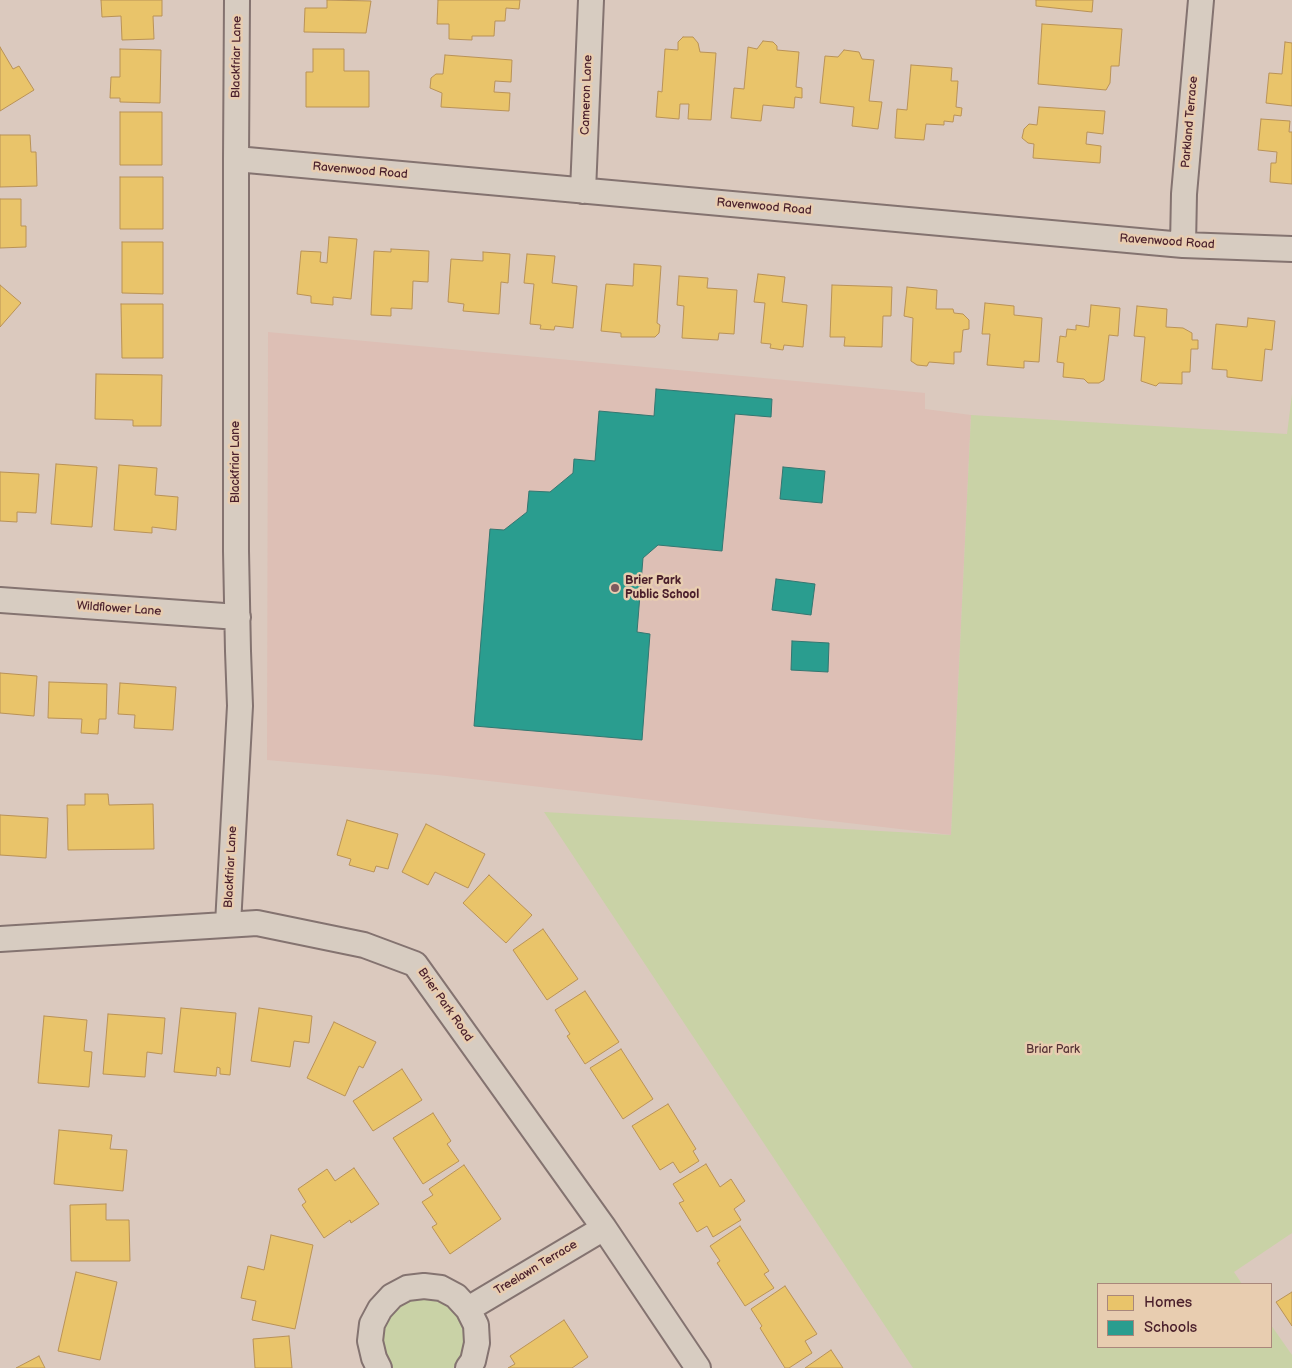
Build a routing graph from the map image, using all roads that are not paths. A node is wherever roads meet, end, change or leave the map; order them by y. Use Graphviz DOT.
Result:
graph roads {
  1 [pos="237,0"];
  2 [pos="591,0"];
  3 [pos="1201,0"];
  4 [pos="236,159"];
  5 [pos="584,191"];
  6 [pos="1184,244"];
  7 [pos="1292,249"];
  8 [pos="0,600"];
  9 [pos="238,617"];
  10 [pos="228,924"];
  11 [pos="0,940"];
  12 [pos="604,1228"];
  13 [pos="468,1308"];
  14 [pos="379,1368"];
  15 [pos="468,1368"];
  16 [pos="698,1368"];
  1 -- 4 [label="street, Blackfriar Lane"];
  2 -- 5 [label="street, Cameron Lane"];
  3 -- 6 [label="street, Parkland Terrace"];
  4 -- 5 [label="street, Ravenwood Road"];
  4 -- 9 [label="street, Blackfriar Lane"];
  5 -- 6 [label="street, Ravenwood Road"];
  6 -- 7 [label="street, Ravenwood Road"];
  8 -- 9 [label="street, Wildflower Lane"];
  9 -- 10 [label="street, Blackfriar Lane"];
  10 -- 11 [label="street, Brier Park Road"];
  10 -- 12 [label="street, Brier Park Road"];
  12 -- 13 [label="street, Treelawn Terrace"];
  12 -- 16 [label="street, Brier Park Road"];
  13 -- 14 [label="street"];
  13 -- 15 [label="street"];
}
